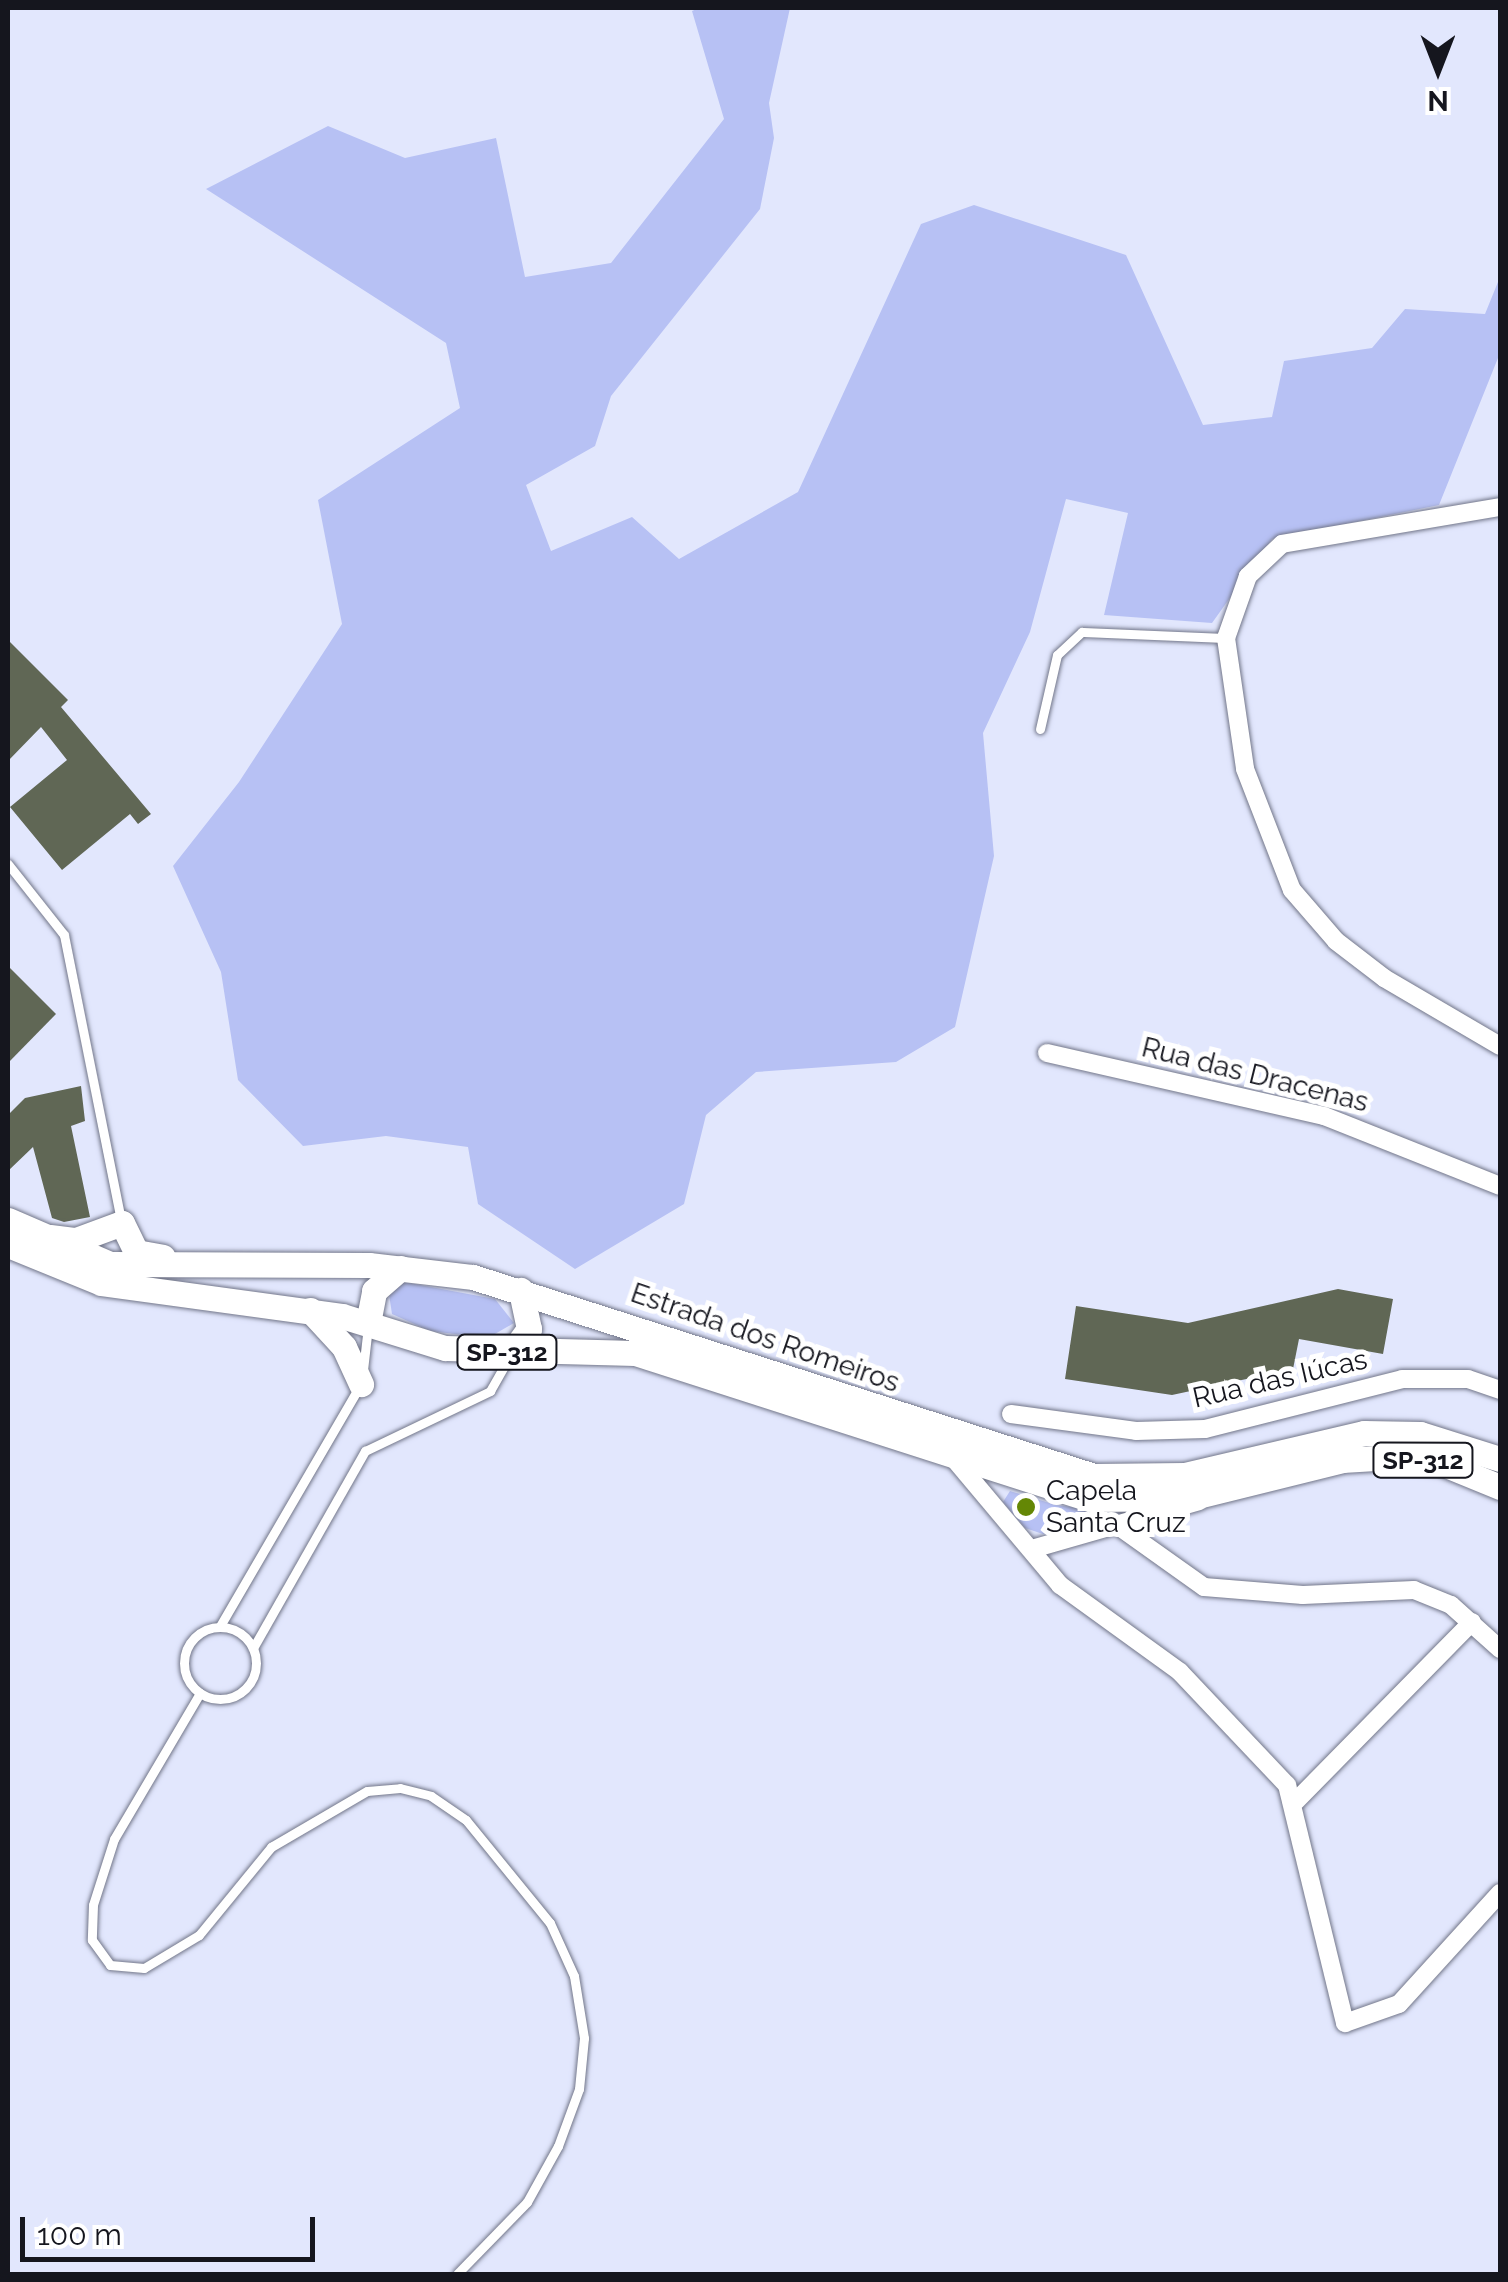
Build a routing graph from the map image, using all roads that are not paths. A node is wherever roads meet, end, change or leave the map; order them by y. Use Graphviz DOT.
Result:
graph roads {
  1 [pos="1500,507"];
  2 [pos="1226,638"];
  3 [pos="1040,729"];
  4 [pos="8,864"];
  5 [pos="1500,1046"];
  6 [pos="1047,1053"];
  7 [pos="1500,1186"];
  8 [pos="122,1223"];
  9 [pos="15,1233"];
  10 [pos="242,1262"];
  11 [pos="400,1268"];
  12 [pos="521,1290"];
  13 [pos="310,1310"];
  14 [pos="368,1323"];
  15 [pos="512,1352"];
  16 [pos="361,1384"];
  17 [pos="1500,1390"];
  18 [pos="1011,1414"];
  19 [pos="1500,1459"];
  20 [pos="956,1461"];
  21 [pos="1500,1487"];
  22 [pos="1220,1492"];
  23 [pos="1121,1528"];
  24 [pos="1032,1549"];
  25 [pos="1472,1622"];
  26 [pos="220,1626"];
  27 [pos="253,1648"];
  28 [pos="1500,1649"];
  29 [pos="200,1694"];
  30 [pos="1296,1801"];
  31 [pos="1500,1893"];
  32 [pos="458,2274"];
  1 -- 2 [label="street"];
  2 -- 3 [label="lane"];
  2 -- 5 [label="street"];
  4 -- 8 [label="lane"];
  6 -- 7 [label="street, Rua das Dracenas"];
  8 -- 9 [label="main road"];
  8 -- 10 [label="main road"];
  9 -- 10 [label="main road, Estrada dos Romeiros / SP-312"];
  9 -- 13 [label="main road, Estrada dos Romeiros / SP-312"];
  10 -- 11 [label="main road, Estrada dos Romeiros / SP-312"];
  11 -- 12 [label="main road, Estrada dos Romeiros / SP-312"];
  11 -- 14 [label="main road"];
  12 -- 15 [label="main road"];
  12 -- 19 [label="main road, Estrada dos Romeiros / SP-312"];
  13 -- 14 [label="main road, Estrada dos Romeiros / SP-312"];
  13 -- 16 [label="main road"];
  14 -- 15 [label="main road, Estrada dos Romeiros / SP-312"];
  14 -- 16 [label="lane"];
  15 -- 20 [label="main road, Estrada dos Romeiros / SP-312"];
  15 -- 27 [label="lane"];
  16 -- 26 [label="lane"];
  17 -- 18 [label="street, Rua das Iúcas"];
  20 -- 22 [label="main road, Estrada dos Romeiros / SP-312"];
  20 -- 24 [label="street"];
  21 -- 22 [label="main road, Estrada dos Romeiros / SP-312"];
  22 -- 23 [label="street"];
  23 -- 24 [label="street"];
  23 -- 25 [label="street"];
  24 -- 30 [label="street"];
  25 -- 28 [label="street"];
  25 -- 30 [label="street"];
  26 -- 27 [label="lane"];
  26 -- 29 [label="lane"];
  27 -- 29 [label="lane"];
  29 -- 32 [label="lane"];
  30 -- 31 [label="street"];
}
